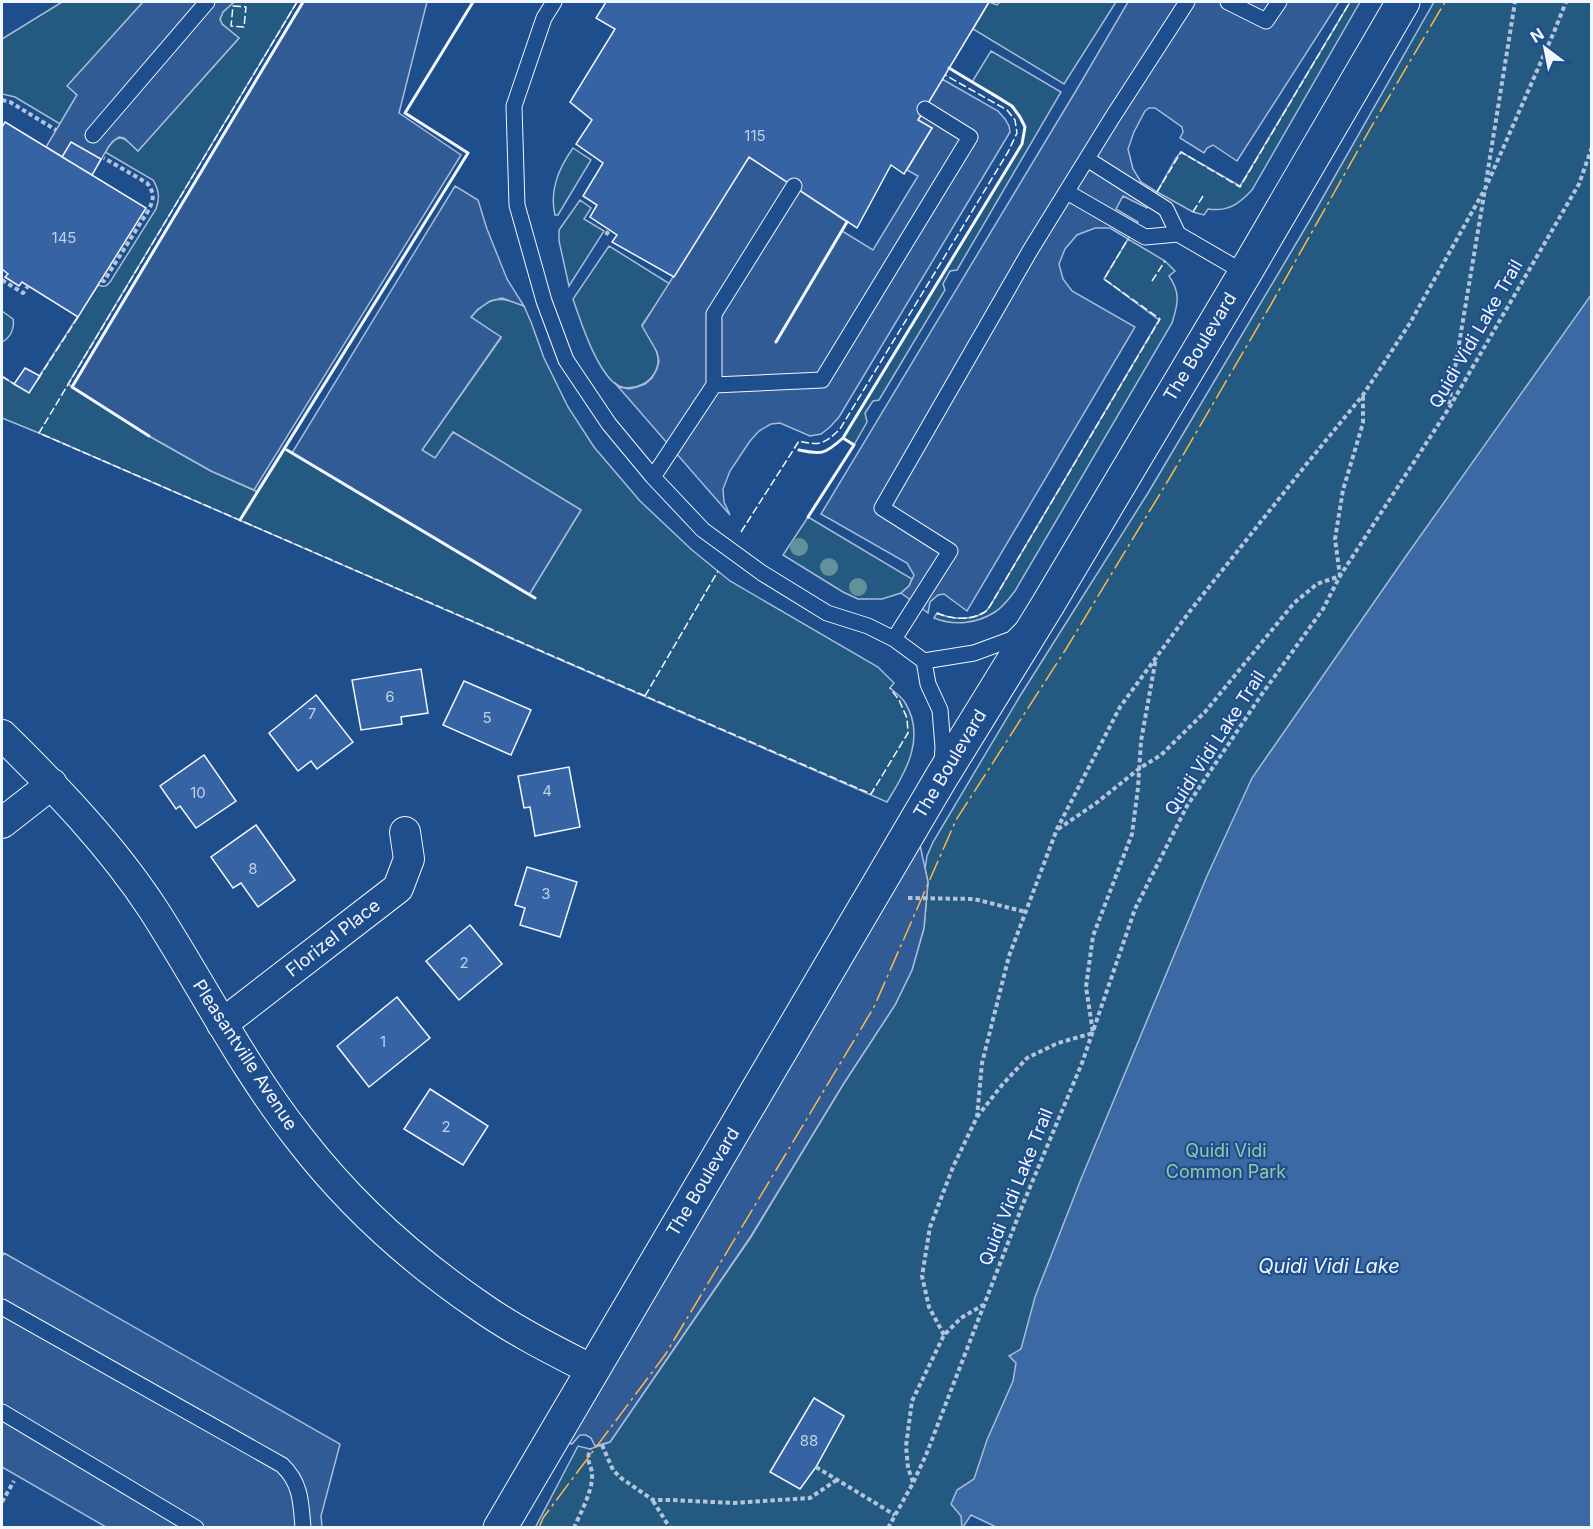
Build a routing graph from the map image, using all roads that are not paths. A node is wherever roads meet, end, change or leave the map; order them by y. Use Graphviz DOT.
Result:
graph roads {
  1 [pos="207,2"];
  2 [pos="554,2"];
  3 [pos="1187,2"];
  4 [pos="1228,2"];
  5 [pos="1279,2"];
  6 [pos="1403,2"];
  7 [pos="925,108"];
  8 [pos="93,135"];
  9 [pos="1087,159"];
  10 [pos="794,186"];
  11 [pos="1067,192"];
  12 [pos="1178,234"];
  13 [pos="1245,273"];
  14 [pos="714,385"];
  15 [pos="653,477"];
  16 [pos="1047,606"];
  17 [pos="894,639"];
  18 [pos="924,661"];
  19 [pos="2,735"];
  20 [pos="941,778"];
  21 [pos="52,784"];
  22 [pos="2,823"];
  23 [pos="405,832"];
  24 [pos="222,1024"];
  25 [pos="2,1307"];
  26 [pos="592,1370"];
  27 [pos="2,1412"];
  28 [pos="196,1527"];
  29 [pos="303,1527"];
  30 [pos="500,1527"];
  1 -- 8 [label="lane"];
  2 -- 15 [label="lane"];
  3 -- 9 [label="lane"];
  4 -- 5 [label="lane"];
  6 -- 13 [label="street, The Boulevard"];
  7 -- 14 [label="lane"];
  9 -- 11 [label="lane"];
  9 -- 12 [label="lane"];
  10 -- 14 [label="lane"];
  11 -- 12 [label="lane"];
  11 -- 17 [label="lane"];
  12 -- 13 [label="lane"];
  13 -- 16 [label="street, The Boulevard"];
  14 -- 15 [label="lane"];
  15 -- 17 [label="lane"];
  16 -- 18 [label="lane"];
  16 -- 20 [label="street, The Boulevard"];
  17 -- 18 [label="lane"];
  18 -- 20 [label="lane"];
  19 -- 21 [label="street, Pleasantville Avenue"];
  20 -- 26 [label="street, The Boulevard"];
  21 -- 22 [label="street"];
  21 -- 24 [label="street, Pleasantville Avenue"];
  23 -- 24 [label="street, Florizel Place"];
  24 -- 26 [label="street, Pleasantville Avenue"];
  25 -- 29 [label="lane"];
  26 -- 30 [label="street, The Boulevard"];
  27 -- 28 [label="lane"];
}
